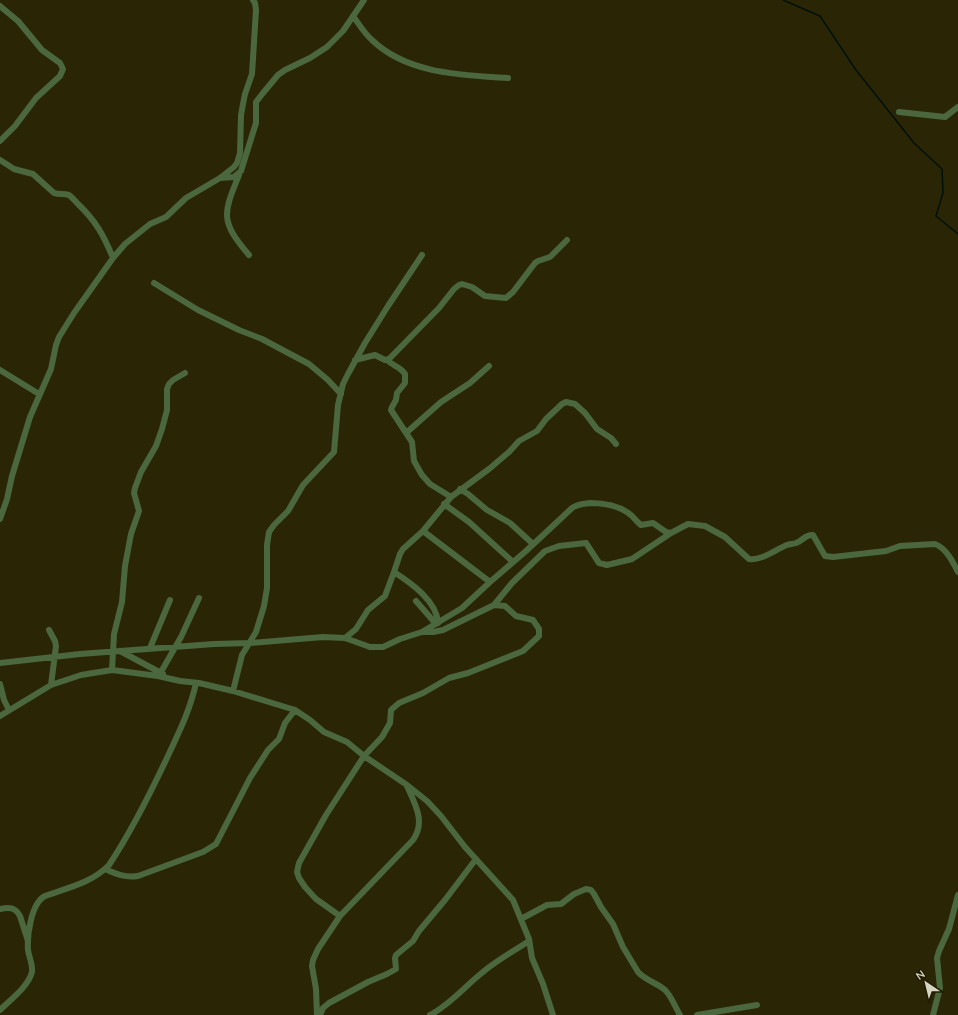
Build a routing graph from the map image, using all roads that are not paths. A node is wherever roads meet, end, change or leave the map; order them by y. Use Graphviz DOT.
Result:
graph roads {
  1 [pos="253,0"];
  2 [pos="364,0"];
  3 [pos="0,6"];
  4 [pos="353,16"];
  5 [pos="508,78"];
  6 [pos="958,107"];
  7 [pos="899,112"];
  8 [pos="0,141"];
  9 [pos="0,160"];
  10 [pos="239,175"];
  11 [pos="220,178"];
  12 [pos="568,240"];
  13 [pos="249,255"];
  14 [pos="422,256"];
  15 [pos="113,258"];
  16 [pos="154,283"];
  17 [pos="355,360"];
  18 [pos="387,360"];
  19 [pos="489,366"];
  20 [pos="0,370"];
  21 [pos="185,373"];
  22 [pos="39,394"];
  23 [pos="340,394"];
  24 [pos="406,433"];
  25 [pos="616,444"];
  26 [pos="460,489"];
  27 [pos="451,497"];
  28 [pos="444,504"];
  29 [pos="0,519"];
  30 [pos="423,531"];
  31 [pos="671,533"];
  32 [pos="533,544"];
  33 [pos="513,562"];
  34 [pos="394,572"];
  35 [pos="958,572"];
  36 [pos="490,582"];
  37 [pos="199,598"];
  38 [pos="170,600"];
  39 [pos="416,601"];
  40 [pos="494,606"];
  41 [pos="437,623"];
  42 [pos="49,630"];
  43 [pos="422,632"];
  44 [pos="345,638"];
  45 [pos="250,643"];
  46 [pos="176,647"];
  47 [pos="150,648"];
  48 [pos="120,651"];
  49 [pos="113,652"];
  50 [pos="55,656"];
  51 [pos="0,663"];
  52 [pos="112,670"];
  53 [pos="161,672"];
  54 [pos="173,680"];
  55 [pos="196,683"];
  56 [pos="0,684"];
  57 [pos="51,685"];
  58 [pos="233,690"];
  59 [pos="9,710"];
  60 [pos="295,710"];
  61 [pos="0,716"];
  62 [pos="364,756"];
  63 [pos="407,786"];
  64 [pos="476,859"];
  65 [pos="105,869"];
  66 [pos="958,895"];
  67 [pos="0,909"];
  68 [pos="340,916"];
  69 [pos="521,919"];
  70 [pos="529,941"];
  71 [pos="28,942"];
  72 [pos="757,1006"];
  73 [pos="0,1010"];
  74 [pos="318,1015"];
  75 [pos="430,1015"];
  76 [pos="553,1015"];
  77 [pos="680,1015"];
  78 [pos="697,1015"];
  79 [pos="933,1015"];
  1 -- 11 [label="street"];
  2 -- 4 [label="street"];
  3 -- 8 [label="street"];
  4 -- 5 [label="street"];
  4 -- 10 [label="street"];
  6 -- 7 [label="street"];
  9 -- 15 [label="street"];
  10 -- 11 [label="street"];
  10 -- 13 [label="street"];
  11 -- 15 [label="street"];
  12 -- 18 [label="street"];
  14 -- 17 [label="street"];
  15 -- 22 [label="street"];
  16 -- 23 [label="street"];
  17 -- 18 [label="street"];
  17 -- 23 [label="street"];
  18 -- 24 [label="street"];
  19 -- 24 [label="street"];
  20 -- 22 [label="street"];
  21 -- 49 [label="street"];
  22 -- 29 [label="street"];
  23 -- 45 [label="street"];
  24 -- 27 [label="street"];
  25 -- 26 [label="street"];
  26 -- 27 [label="street"];
  26 -- 32 [label="street"];
  27 -- 28 [label="street"];
  28 -- 30 [label="street"];
  28 -- 33 [label="street"];
  30 -- 34 [label="street"];
  30 -- 36 [label="street"];
  31 -- 32 [label="street"];
  31 -- 35 [label="street"];
  31 -- 40 [label="street"];
  32 -- 33 [label="street"];
  33 -- 36 [label="street"];
  34 -- 41 [label="street"];
  34 -- 44 [label="street"];
  36 -- 41 [label="street"];
  37 -- 46 [label="street"];
  38 -- 47 [label="street"];
  39 -- 41 [label="street"];
  40 -- 43 [label="street"];
  40 -- 62 [label="street"];
  41 -- 43 [label="street"];
  42 -- 50 [label="street"];
  43 -- 44 [label="street"];
  44 -- 45 [label="street"];
  45 -- 46 [label="street"];
  45 -- 58 [label="street"];
  46 -- 47 [label="street"];
  46 -- 53 [label="street"];
  47 -- 48 [label="street"];
  48 -- 49 [label="street"];
  48 -- 53 [label="street"];
  49 -- 50 [label="street"];
  49 -- 52 [label="street"];
  50 -- 51 [label="street"];
  50 -- 57 [label="street"];
  52 -- 54 [label="street"];
  52 -- 57 [label="street"];
  53 -- 54 [label="street"];
  54 -- 55 [label="street"];
  55 -- 58 [label="street"];
  55 -- 65 [label="street"];
  56 -- 59 [label="street"];
  57 -- 59 [label="street"];
  58 -- 60 [label="street"];
  59 -- 61 [label="street"];
  60 -- 62 [label="street"];
  60 -- 65 [label="street"];
  62 -- 63 [label="street"];
  62 -- 68 [label="street"];
  63 -- 64 [label="street"];
  63 -- 68 [label="street"];
  64 -- 69 [label="street"];
  64 -- 74 [label="street"];
  65 -- 71 [label="street"];
  66 -- 79 [label="street"];
  67 -- 71 [label="street"];
  68 -- 74 [label="street"];
  69 -- 70 [label="street"];
  69 -- 77 [label="street"];
  70 -- 75 [label="street"];
  70 -- 76 [label="street"];
  71 -- 73 [label="street"];
  72 -- 78 [label="street"];
}
